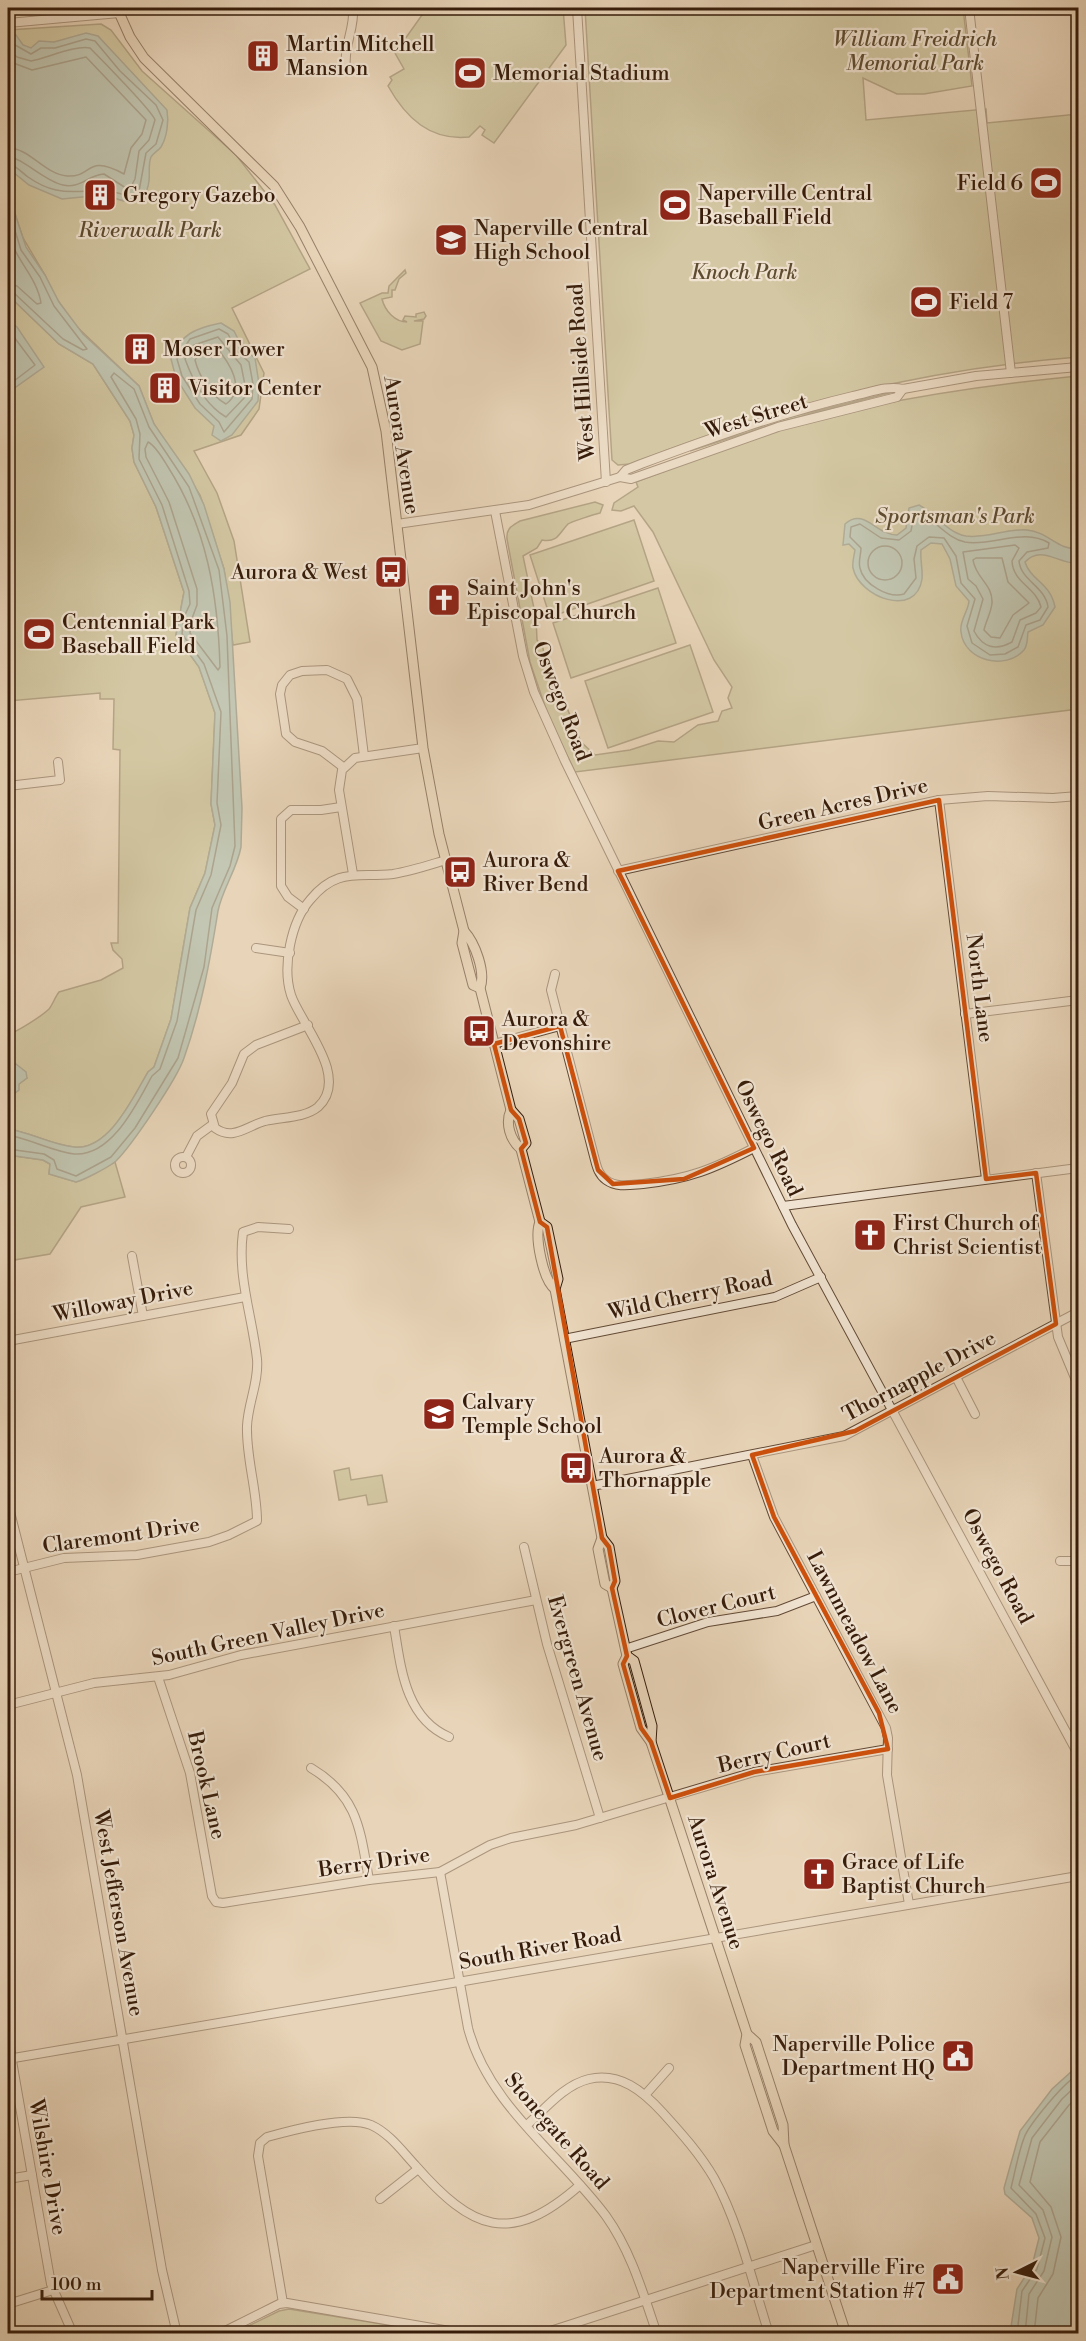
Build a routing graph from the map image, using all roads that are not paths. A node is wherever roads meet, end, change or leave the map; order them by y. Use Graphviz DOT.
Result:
graph roads {
  1 [pos="353,8"];
  2 [pos="577,8"];
  3 [pos="969,8"];
  4 [pos="118,10"];
  5 [pos="8,23"];
  6 [pos="346,68"];
  7 [pos="1078,367"];
  8 [pos="1011,373"];
  9 [pos="606,482"];
  10 [pos="495,511"];
  11 [pos="397,524"];
  12 [pos="423,748"];
  13 [pos="364,756"];
  14 [pos="58,762"];
  15 [pos="344,767"];
  16 [pos="8,786"];
  17 [pos="1078,795"];
  18 [pos="939,801"];
  19 [pos="341,807"];
  20 [pos="446,860"];
  21 [pos="618,871"];
  22 [pos="353,874"];
  23 [pos="303,909"];
  24 [pos="256,948"];
  25 [pos="290,953"];
  26 [pos="555,974"];
  27 [pos="1078,1000"];
  28 [pos="965,1014"];
  29 [pos="308,1025"];
  30 [pos="560,1026"];
  31 [pos="494,1044"];
  32 [pos="212,1125"];
  33 [pos="754,1148"];
  34 [pos="186,1157"];
  35 [pos="1078,1168"];
  36 [pos="1036,1173"];
  37 [pos="986,1179"];
  38 [pos="783,1206"];
  39 [pos="289,1229"];
  40 [pos="132,1256"];
  41 [pos="821,1276"];
  42 [pos="245,1297"];
  43 [pos="1078,1312"];
  44 [pos="143,1316"];
  45 [pos="1056,1324"];
  46 [pos="564,1339"];
  47 [pos="8,1341"];
  48 [pos="956,1377"];
  49 [pos="1078,1384"];
  50 [pos="894,1411"];
  51 [pos="975,1414"];
  52 [pos="752,1455"];
  53 [pos="592,1486"];
  54 [pos="8,1504"];
  55 [pos="524,1546"];
  56 [pos="1060,1561"];
  57 [pos="1078,1561"];
  58 [pos="24,1568"];
  59 [pos="8,1572"];
  60 [pos="816,1596"];
  61 [pos="536,1600"];
  62 [pos="394,1626"];
  63 [pos="626,1652"];
  64 [pos="158,1677"];
  65 [pos="56,1692"];
  66 [pos="8,1705"];
  67 [pos="449,1737"];
  68 [pos="888,1749"];
  69 [pos="1078,1754"];
  70 [pos="311,1768"];
  71 [pos="670,1798"];
  72 [pos="600,1818"];
  73 [pos="440,1872"];
  74 [pos="1078,1876"];
  75 [pos="369,1880"];
  76 [pos="216,1902"];
  77 [pos="909,1904"];
  78 [pos="716,1937"];
  79 [pos="459,1980"];
  80 [pos="8,2038"];
  81 [pos="122,2039"];
  82 [pos="9,2058"];
  83 [pos="669,2068"];
  84 [pos="645,2095"];
  85 [pos="526,2125"];
  86 [pos="418,2169"];
  87 [pos="32,2175"];
  88 [pos="8,2179"];
  89 [pos="580,2185"];
  90 [pos="380,2199"];
  91 [pos="816,2245"];
  92 [pos="747,2268"];
  93 [pos="53,2289"];
  94 [pos="646,2301"];
  95 [pos="283,2303"];
  96 [pos="8,2304"];
  97 [pos="544,2333"];
  98 [pos="73,2334"];
  99 [pos="177,2334"];
  100 [pos="219,2334"];
  101 [pos="467,2334"];
  102 [pos="657,2334"];
  103 [pos="769,2334"];
  104 [pos="846,2334"];
  1 -- 6 [label="street"];
  2 -- 9 [label="street, West Hillside Road"];
  3 -- 8 [label="street"];
  4 -- 5 [label="street"];
  4 -- 11 [label="main road, Aurora Avenue"];
  7 -- 8 [label="street, West Street"];
  8 -- 9 [label="street, West Street"];
  9 -- 10 [label="street, West Street"];
  10 -- 11 [label="street, West Street"];
  10 -- 21 [label="street, Oswego Road"];
  11 -- 12 [label="main road, Aurora Avenue"];
  12 -- 13 [label="street"];
  12 -- 20 [label="main road, Aurora Avenue"];
  13 -- 15 [label="street"];
  13 -- 15 [label="street"];
  14 -- 16 [label="street"];
  15 -- 19 [label="street"];
  17 -- 18 [label="street, Green Acres Drive"];
  18 -- 21 [label="street, Green Acres Drive"];
  18 -- 28 [label="street, North Lane"];
  19 -- 22 [label="street"];
  19 -- 23 [label="street"];
  20 -- 22 [label="street"];
  20 -- 31 [label="main road, Aurora Avenue"];
  21 -- 33 [label="street, Oswego Road"];
  22 -- 23 [label="street"];
  23 -- 25 [label="street"];
  24 -- 25 [label="street"];
  25 -- 29 [label="street"];
  26 -- 30 [label="street"];
  27 -- 28 [label="street"];
  28 -- 37 [label="street, North Lane"];
  29 -- 32 [label="street"];
  29 -- 32 [label="street"];
  30 -- 31 [label="street"];
  30 -- 33 [label="street"];
  31 -- 46 [label="main road, Aurora Avenue"];
  32 -- 34 [label="street"];
  33 -- 38 [label="street, Oswego Road"];
  35 -- 36 [label="street"];
  36 -- 37 [label="street"];
  36 -- 45 [label="street"];
  37 -- 38 [label="street"];
  38 -- 41 [label="street, Oswego Road"];
  39 -- 42 [label="street, Claremont Drive"];
  40 -- 44 [label="street"];
  41 -- 46 [label="street, Wild Cherry Road"];
  41 -- 50 [label="street, Oswego Road"];
  42 -- 44 [label="street, Willoway Drive"];
  42 -- 58 [label="street, Claremont Drive"];
  43 -- 45 [label="street, Thornapple Drive"];
  44 -- 47 [label="street, Willoway Drive"];
  45 -- 48 [label="street, Thornapple Drive"];
  45 -- 49 [label="street"];
  46 -- 53 [label="main road, Aurora Avenue"];
  48 -- 50 [label="street, Thornapple Drive"];
  48 -- 51 [label="street"];
  50 -- 52 [label="street, Thornapple Drive"];
  50 -- 69 [label="street, Oswego Road"];
  52 -- 53 [label="street, Thornapple Drive"];
  52 -- 60 [label="street, Lawnmeadow Lane"];
  53 -- 63 [label="main road, Aurora Avenue"];
  54 -- 58 [label="street, West Jefferson Avenue"];
  55 -- 61 [label="street, Evergreen Avenue"];
  56 -- 57 [label="street"];
  58 -- 59 [label="street, Claremont Drive"];
  58 -- 65 [label="street, West Jefferson Avenue"];
  60 -- 63 [label="street, Clover Court"];
  60 -- 68 [label="street, Lawnmeadow Lane"];
  61 -- 62 [label="street, South Green Valley Drive"];
  61 -- 72 [label="street, Evergreen Avenue"];
  62 -- 64 [label="street, South Green Valley Drive"];
  62 -- 67 [label="street"];
  63 -- 71 [label="main road, Aurora Avenue"];
  64 -- 65 [label="street, South Green Valley Drive"];
  64 -- 76 [label="street, Brook Lane"];
  65 -- 66 [label="street, South Green Valley Drive"];
  65 -- 81 [label="street, West Jefferson Avenue"];
  68 -- 71 [label="street, Berry Court"];
  68 -- 77 [label="street, Lawnmeadow Lane"];
  70 -- 75 [label="street"];
  71 -- 72 [label="street, Berry Drive"];
  71 -- 78 [label="main road, Aurora Avenue"];
  72 -- 73 [label="street, Berry Drive"];
  73 -- 75 [label="street, Berry Drive"];
  73 -- 79 [label="street, Stonegate Road"];
  74 -- 77 [label="street, South River Road"];
  75 -- 76 [label="street, Berry Drive"];
  77 -- 78 [label="street, South River Road"];
  78 -- 79 [label="street, South River Road"];
  78 -- 91 [label="main road, Aurora Avenue"];
  79 -- 81 [label="street, South River Road"];
  79 -- 85 [label="street, Stonegate Road"];
  80 -- 82 [label="street, Wilshire Drive"];
  81 -- 82 [label="street, South River Road"];
  81 -- 99 [label="street, West Jefferson Avenue"];
  82 -- 87 [label="street, Wilshire Drive"];
  83 -- 84 [label="street"];
  84 -- 85 [label="street"];
  84 -- 92 [label="street"];
  85 -- 89 [label="street, Stonegate Road"];
  86 -- 89 [label="street"];
  86 -- 90 [label="street"];
  86 -- 95 [label="street"];
  87 -- 88 [label="street"];
  87 -- 93 [label="street, Wilshire Drive"];
  89 -- 94 [label="street, Stonegate Road"];
  91 -- 92 [label="street"];
  91 -- 104 [label="main road, Aurora Avenue"];
  92 -- 94 [label="street"];
  92 -- 103 [label="street"];
  93 -- 96 [label="street"];
  93 -- 98 [label="street, Wilshire Drive"];
  94 -- 97 [label="street"];
  94 -- 102 [label="street, Stonegate Road"];
  95 -- 100 [label="street"];
  95 -- 101 [label="street"];
}
